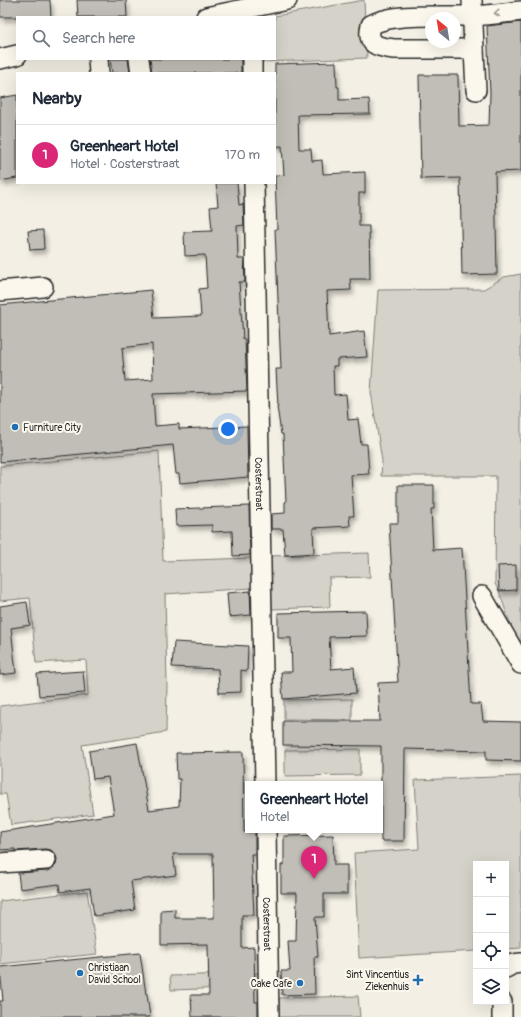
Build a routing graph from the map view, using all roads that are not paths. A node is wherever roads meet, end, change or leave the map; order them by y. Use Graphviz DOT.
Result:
graph roads {
  1 [pos="287,0"];
  2 [pos="255,8"];
  3 [pos="472,8"];
  4 [pos="521,11"];
  5 [pos="211,16"];
  6 [pos="474,49"];
  7 [pos="16,55"];
  8 [pos="0,59"];
  9 [pos="98,60"];
  10 [pos="139,60"];
  11 [pos="252,60"];
  12 [pos="99,72"];
  13 [pos="141,72"];
  14 [pos="252,72"];
  15 [pos="476,90"];
  16 [pos="254,184"];
  17 [pos="43,287"];
  18 [pos="0,292"];
  19 [pos="482,596"];
  20 [pos="521,664"];
  21 [pos="265,781"];
  22 [pos="266,833"];
  23 [pos="46,860"];
  24 [pos="0,863"];
  25 [pos="521,963"];
  26 [pos="509,966"];
  27 [pos="502,1005"];
  28 [pos="269,1017"];
  29 [pos="502,1017"];
  1 -- 2 [label="street"];
  2 -- 5 [label="street"];
  4 -- 3 [label="street, one-way"];
  3 -- 6 [label="street"];
  3 -- 6 [label="street"];
  6 -- 15 [label="street"];
  7 -- 8 [label="street"];
  9 -- 12 [label="street"];
  10 -- 13 [label="street"];
  11 -- 14 [label="street"];
  16 -- 21 [label="street, Costerstraat"];
  17 -- 18 [label="street"];
  19 -- 20 [label="street"];
  22 -- 28 [label="street, Costerstraat"];
  23 -- 24 [label="street"];
  25 -- 26 [label="street"];
  27 -- 29 [label="street"];
}
